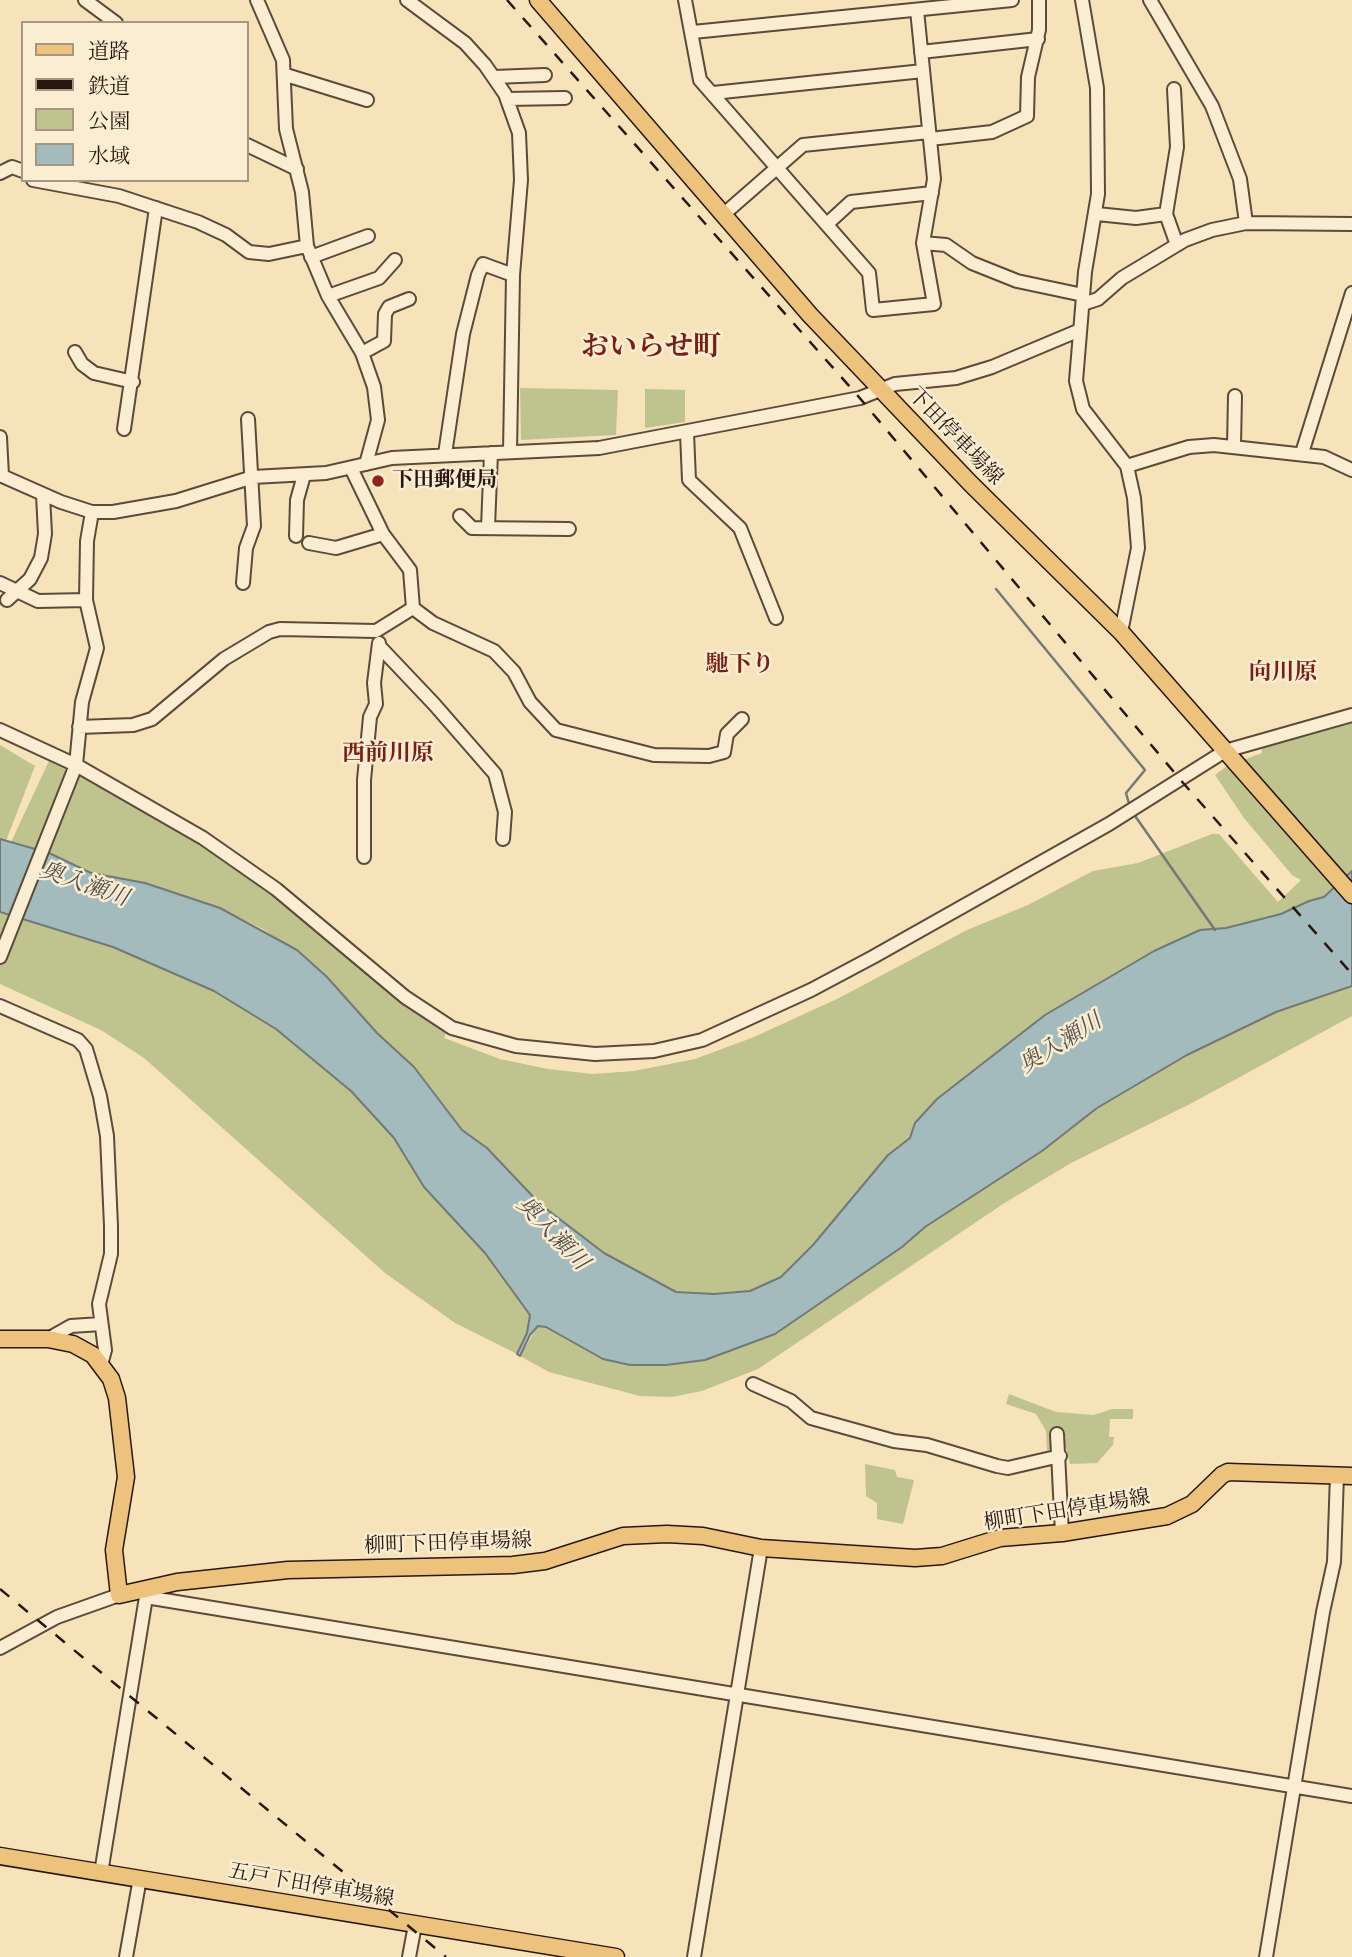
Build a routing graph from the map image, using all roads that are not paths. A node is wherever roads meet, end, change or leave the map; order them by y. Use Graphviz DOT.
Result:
graph roads {
  1 [pos="85,0"];
  2 [pos="257,0"];
  3 [pos="407,0"];
  4 [pos="538,0"];
  5 [pos="685,0"];
  6 [pos="1012,0"];
  7 [pos="1039,0"];
  8 [pos="1082,0"];
  9 [pos="1150,0"];
  10 [pos="917,10"];
  11 [pos="113,21"];
  12 [pos="692,32"];
  13 [pos="1038,39"];
  14 [pos="921,52"];
  15 [pos="923,71"];
  16 [pos="286,75"];
  17 [pos="545,75"];
  18 [pos="494,77"];
  19 [pos="1174,89"];
  20 [pos="713,93"];
  21 [pos="565,98"];
  22 [pos="507,99"];
  23 [pos="366,100"];
  24 [pos="930,136"];
  25 [pos="248,145"];
  26 [pos="777,167"];
  27 [pos="297,169"];
  28 [pos="21,170"];
  29 [pos="0,173"];
  30 [pos="46,182"];
  31 [pos="932,193"];
  32 [pos="156,208"];
  33 [pos="724,214"];
  34 [pos="1097,214"];
  35 [pos="1166,214"];
  36 [pos="1246,223"];
  37 [pos="827,224"];
  38 [pos="1352,224"];
  39 [pos="368,236"];
  40 [pos="923,243"];
  41 [pos="1178,245"];
  42 [pos="309,252"];
  43 [pos="395,261"];
  44 [pos="513,275"];
  45 [pos="1352,293"];
  46 [pos="327,296"];
  47 [pos="409,299"];
  48 [pos="1083,299"];
  49 [pos="1080,330"];
  50 [pos="75,352"];
  51 [pos="362,354"];
  52 [pos="133,382"];
  53 [pos="881,391"];
  54 [pos="1235,396"];
  55 [pos="248,419"];
  56 [pos="124,429"];
  57 [pos="687,433"];
  58 [pos="0,437"];
  59 [pos="1234,446"];
  60 [pos="510,452"];
  61 [pos="491,453"];
  62 [pos="1302,453"];
  63 [pos="445,454"];
  64 [pos="366,464"];
  65 [pos="1127,466"];
  66 [pos="351,468"];
  67 [pos="1352,470"];
  68 [pos="1,475"];
  69 [pos="304,475"];
  70 [pos="253,477"];
  71 [pos="43,495"];
  72 [pos="92,512"];
  73 [pos="460,516"];
  74 [pos="488,527"];
  75 [pos="569,529"];
  76 [pos="383,534"];
  77 [pos="296,536"];
  78 [pos="309,543"];
  79 [pos="0,583"];
  80 [pos="243,583"];
  81 [pos="12,596"];
  82 [pos="86,600"];
  83 [pos="413,608"];
  84 [pos="776,618"];
  85 [pos="380,629"];
  86 [pos="1121,632"];
  87 [pos="379,646"];
  88 [pos="1352,715"];
  89 [pos="742,719"];
  90 [pos="79,727"];
  91 [pos="0,730"];
  92 [pos="1226,753"];
  93 [pos="74,767"];
  94 [pos="503,839"];
  95 [pos="364,857"];
  96 [pos="1352,895"];
  97 [pos="0,957"];
  98 [pos="0,1006"];
  99 [pos="101,1324"];
  100 [pos="0,1339"];
  101 [pos="48,1339"];
  102 [pos="101,1365"];
  103 [pos="753,1384"];
  104 [pos="1057,1434"];
  105 [pos="1060,1456"];
  106 [pos="1345,1475"];
  107 [pos="1062,1533"];
  108 [pos="761,1548"];
  109 [pos="144,1593"];
  110 [pos="119,1595"];
  111 [pos="0,1648"];
  112 [pos="736,1696"];
  113 [pos="1294,1786"];
  114 [pos="1352,1796"];
  115 [pos="0,1856"];
  116 [pos="101,1873"];
  117 [pos="140,1878"];
  118 [pos="415,1925"];
  119 [pos="126,1957"];
  120 [pos="409,1957"];
  121 [pos="615,1957"];
  122 [pos="694,1957"];
  123 [pos="1266,1957"];
  1 -- 11 [label="street"];
  2 -- 16 [label="street"];
  3 -- 18 [label="street"];
  4 -- 33 [label="main road, 下田停車場線"];
  5 -- 12 [label="street"];
  6 -- 10 [label="street"];
  7 -- 13 [label="street"];
  8 -- 34 [label="street"];
  9 -- 36 [label="street"];
  10 -- 12 [label="street"];
  10 -- 14 [label="street"];
  12 -- 20 [label="street"];
  13 -- 14 [label="street"];
  13 -- 24 [label="street"];
  14 -- 15 [label="street"];
  15 -- 20 [label="street"];
  15 -- 24 [label="street"];
  16 -- 23 [label="street"];
  16 -- 27 [label="street"];
  17 -- 18 [label="street"];
  18 -- 22 [label="street"];
  19 -- 35 [label="street"];
  20 -- 26 [label="street"];
  21 -- 22 [label="street"];
  22 -- 44 [label="street"];
  24 -- 26 [label="street"];
  24 -- 31 [label="street"];
  25 -- 27 [label="street"];
  26 -- 33 [label="street"];
  26 -- 37 [label="street"];
  27 -- 42 [label="street"];
  28 -- 29 [label="street"];
  30 -- 32 [label="street"];
  31 -- 37 [label="street"];
  31 -- 40 [label="street"];
  32 -- 42 [label="street"];
  32 -- 52 [label="street"];
  33 -- 53 [label="main road, 下田停車場線"];
  34 -- 35 [label="street"];
  34 -- 48 [label="street"];
  35 -- 41 [label="street"];
  36 -- 38 [label="street"];
  36 -- 41 [label="street"];
  37 -- 40 [label="street"];
  39 -- 42 [label="street"];
  40 -- 48 [label="street"];
  41 -- 48 [label="street"];
  42 -- 46 [label="street"];
  43 -- 46 [label="street"];
  44 -- 60 [label="street"];
  44 -- 63 [label="street"];
  45 -- 62 [label="street"];
  46 -- 51 [label="street"];
  47 -- 51 [label="street"];
  48 -- 49 [label="street"];
  49 -- 53 [label="street"];
  49 -- 65 [label="street"];
  50 -- 52 [label="street"];
  51 -- 64 [label="street"];
  52 -- 56 [label="street"];
  53 -- 57 [label="street"];
  53 -- 86 [label="main road, 下田停車場線"];
  54 -- 59 [label="street"];
  55 -- 70 [label="street"];
  57 -- 60 [label="street"];
  57 -- 84 [label="street"];
  58 -- 68 [label="street"];
  59 -- 62 [label="street"];
  59 -- 65 [label="street"];
  60 -- 61 [label="street"];
  61 -- 63 [label="street"];
  61 -- 74 [label="street"];
  62 -- 67 [label="street"];
  63 -- 64 [label="street"];
  64 -- 66 [label="street"];
  65 -- 86 [label="street"];
  66 -- 69 [label="street"];
  66 -- 76 [label="street"];
  68 -- 71 [label="street"];
  69 -- 70 [label="street"];
  69 -- 77 [label="street"];
  70 -- 72 [label="street"];
  70 -- 80 [label="street"];
  71 -- 72 [label="street"];
  71 -- 81 [label="street"];
  72 -- 82 [label="street"];
  73 -- 74 [label="street"];
  74 -- 75 [label="street"];
  76 -- 78 [label="street"];
  76 -- 83 [label="street"];
  79 -- 81 [label="street"];
  81 -- 82 [label="street"];
  82 -- 90 [label="street"];
  83 -- 85 [label="street"];
  83 -- 89 [label="street"];
  85 -- 87 [label="street"];
  85 -- 90 [label="street"];
  86 -- 92 [label="main road, 下田停車場線"];
  87 -- 94 [label="street"];
  87 -- 95 [label="street"];
  88 -- 92 [label="street"];
  90 -- 93 [label="street"];
  91 -- 93 [label="street"];
  92 -- 93 [label="street"];
  92 -- 96 [label="main road, 下田停車場線"];
  93 -- 97 [label="street"];
  98 -- 99 [label="street"];
  99 -- 101 [label="street"];
  99 -- 102 [label="street"];
  100 -- 101 [label="main road"];
  101 -- 102 [label="main road"];
  102 -- 110 [label="main road"];
  103 -- 105 [label="street"];
  104 -- 105 [label="street"];
  105 -- 107 [label="street"];
  106 -- 107 [label="main road, 柳町下田停車場線"];
  106 -- 113 [label="street"];
  107 -- 108 [label="main road, 柳町下田停車場線"];
  108 -- 109 [label="main road, 柳町下田停車場線"];
  108 -- 112 [label="street"];
  109 -- 110 [label="main road, 柳町下田停車場線"];
  109 -- 112 [label="street"];
  109 -- 116 [label="street"];
  110 -- 111 [label="street"];
  112 -- 113 [label="street"];
  112 -- 122 [label="street"];
  113 -- 114 [label="street"];
  113 -- 123 [label="street"];
  115 -- 116 [label="main road, 五戸下田停車場線"];
  116 -- 117 [label="main road, 五戸下田停車場線"];
  117 -- 118 [label="main road, 五戸下田停車場線"];
  117 -- 119 [label="street"];
  118 -- 120 [label="street"];
  118 -- 121 [label="main road, 五戸下田停車場線"];
}
